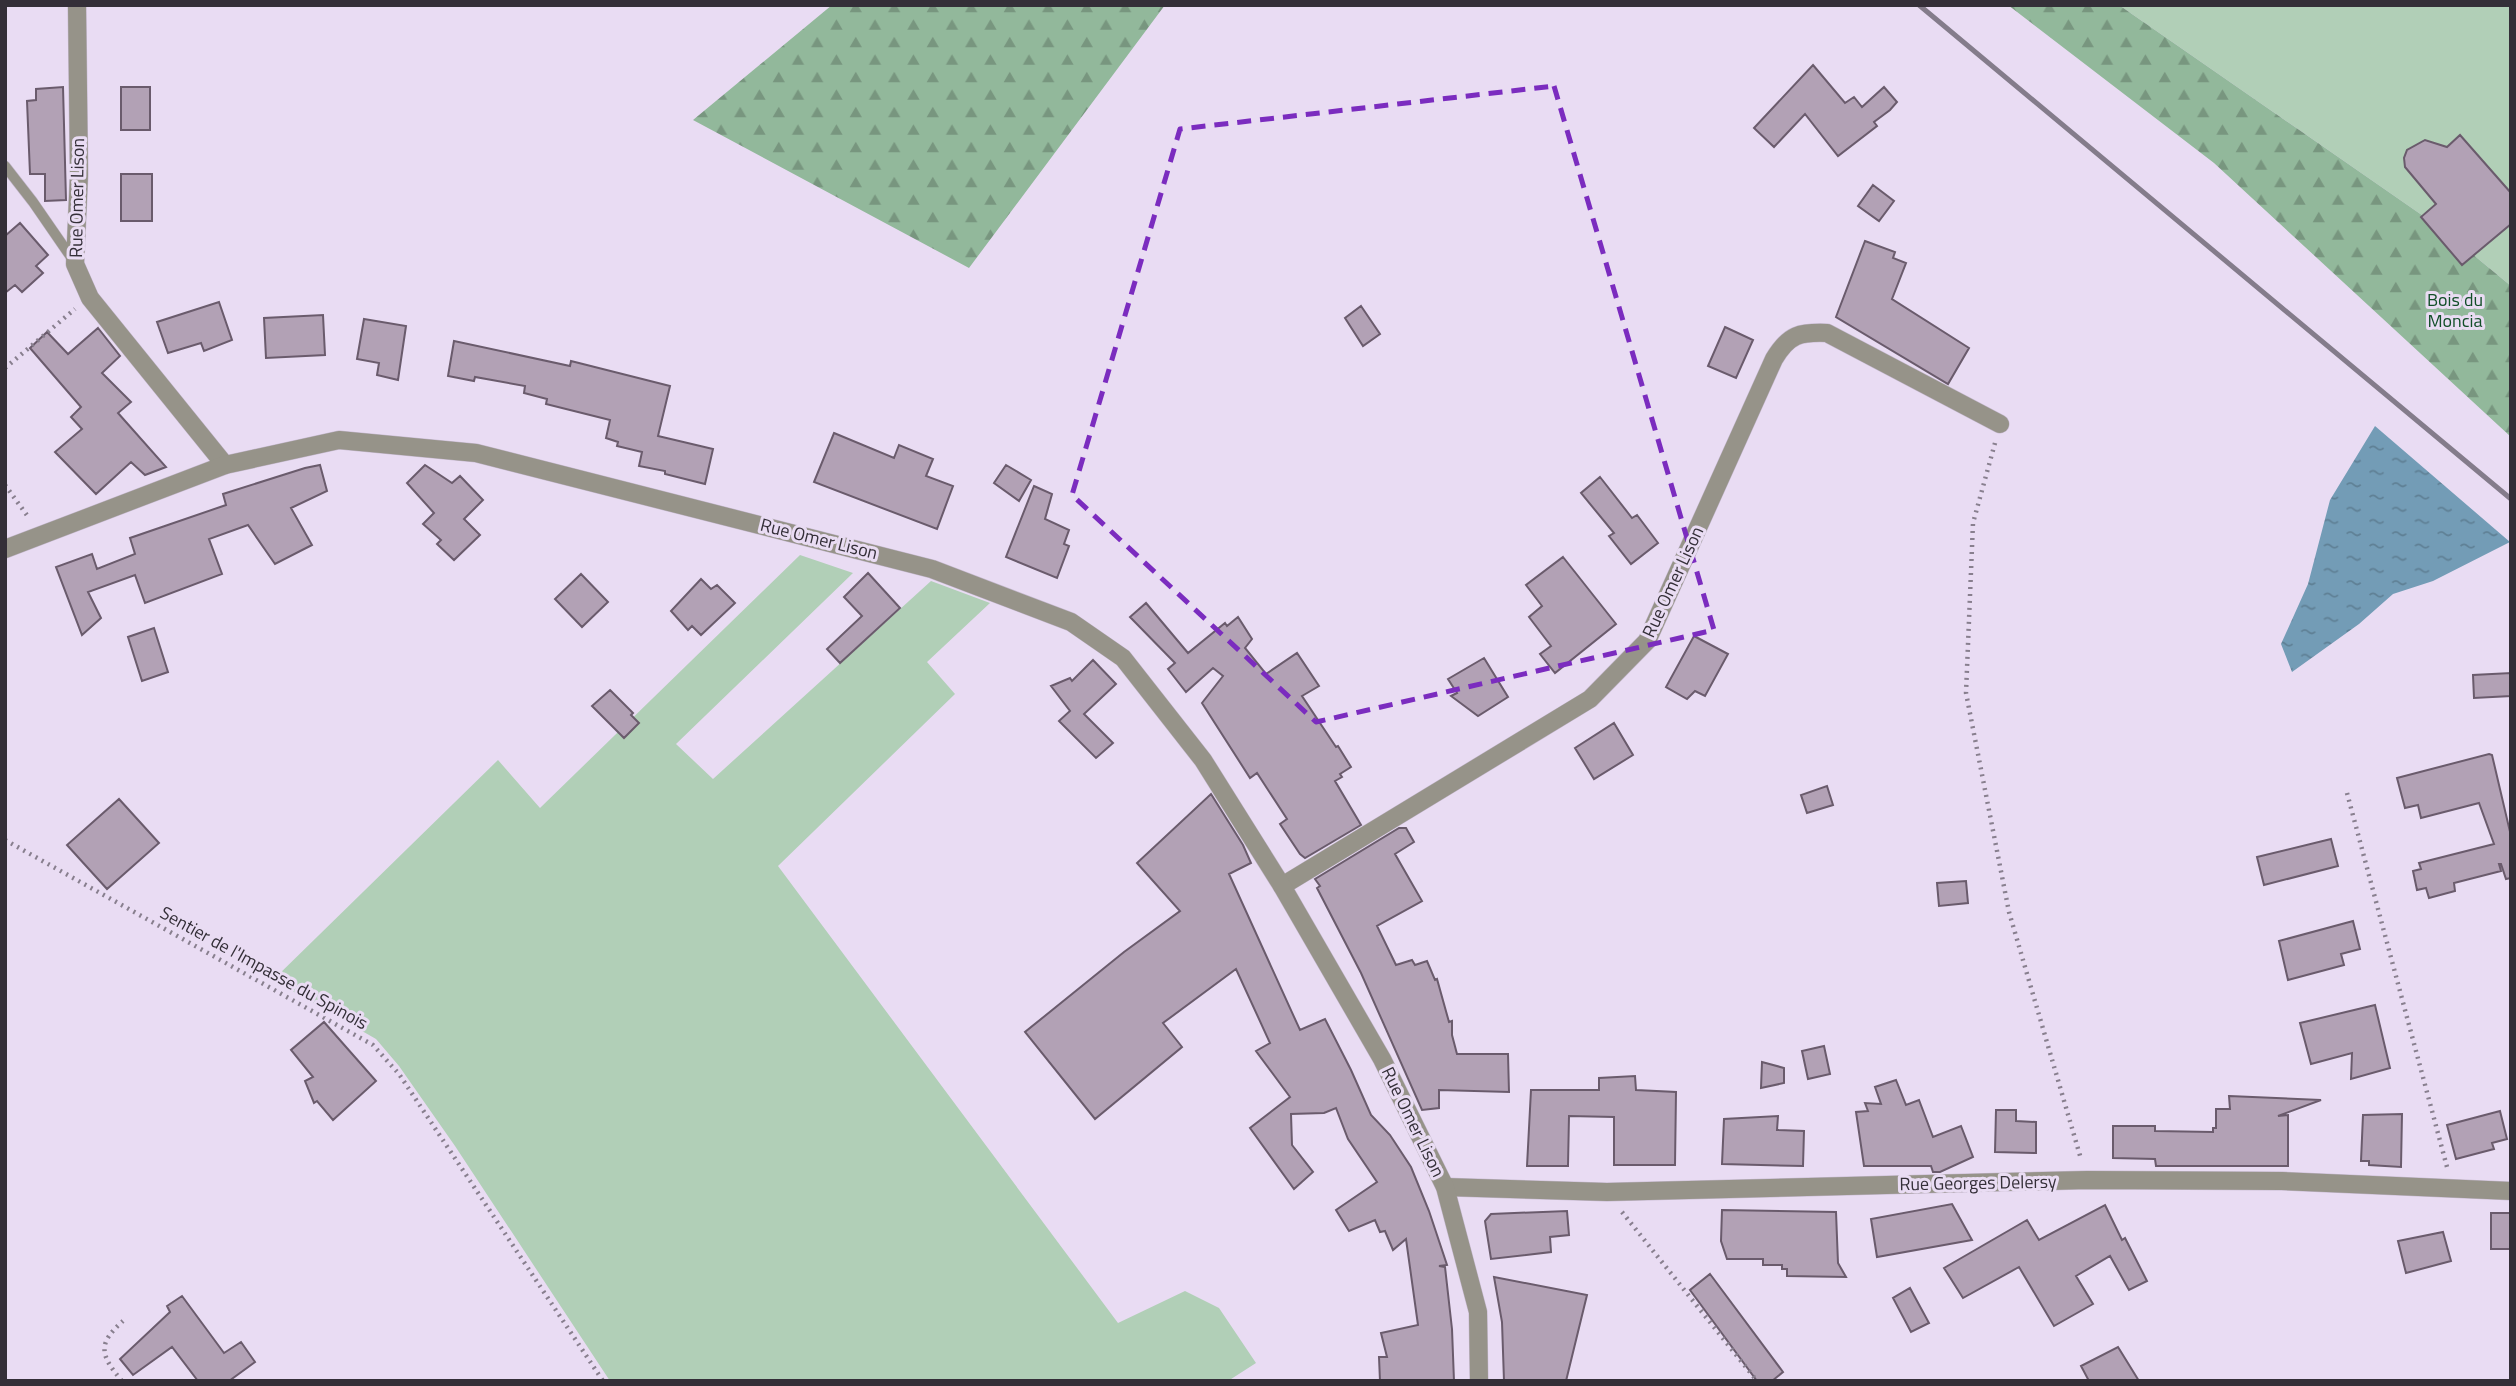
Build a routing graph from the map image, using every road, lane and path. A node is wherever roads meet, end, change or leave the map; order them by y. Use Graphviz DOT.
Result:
graph roads {
  1 [pos="77,5"];
  2 [pos="5,166"];
  3 [pos="75,264"];
  4 [pos="90,298"];
  5 [pos="5,368"];
  6 [pos="2000,424"];
  7 [pos="225,465"];
  8 [pos="5,485"];
  9 [pos="41,536"];
  10 [pos="5,549"];
  11 [pos="2347,793"];
  12 [pos="5,840"];
  13 [pos="1282,886"];
  14 [pos="2087,1180"];
  15 [pos="1446,1187"];
  16 [pos="2453,1188"];
  17 [pos="2511,1191"];
  18 [pos="1607,1192"];
  19 [pos="123,1321"];
  20 [pos="122,1381"];
  21 [pos="603,1381"];
  22 [pos="1479,1381"];
  23 [pos="1757,1381"];
  1 -- 3 [label="street, Rue Omer Lison"];
  2 -- 3 [label="lane"];
  3 -- 4 [label="street, Rue Omer Lison"];
  4 -- 5 [label="path"];
  4 -- 7 [label="street, Rue Omer Lison"];
  6 -- 13 [label="street, Rue Omer Lison"];
  6 -- 14 [label="path"];
  7 -- 9 [label="street, Rue Omer Lison"];
  7 -- 13 [label="street, Rue Omer Lison"];
  8 -- 9 [label="path"];
  9 -- 10 [label="street, Rue Omer Lison"];
  11 -- 16 [label="path"];
  12 -- 21 [label="path, Sentier de l'Impasse du Spinois"];
  13 -- 15 [label="street, Rue Omer Lison"];
  14 -- 16 [label="street, Rue Georges Delersy"];
  14 -- 18 [label="street, Rue Georges Delersy"];
  15 -- 18 [label="street, Rue Georges Delersy"];
  15 -- 22 [label="street, Rue Omer Lison"];
  16 -- 17 [label="street, Rue Georges Delersy"];
  18 -- 23 [label="path"];
  19 -- 20 [label="path"];
}
